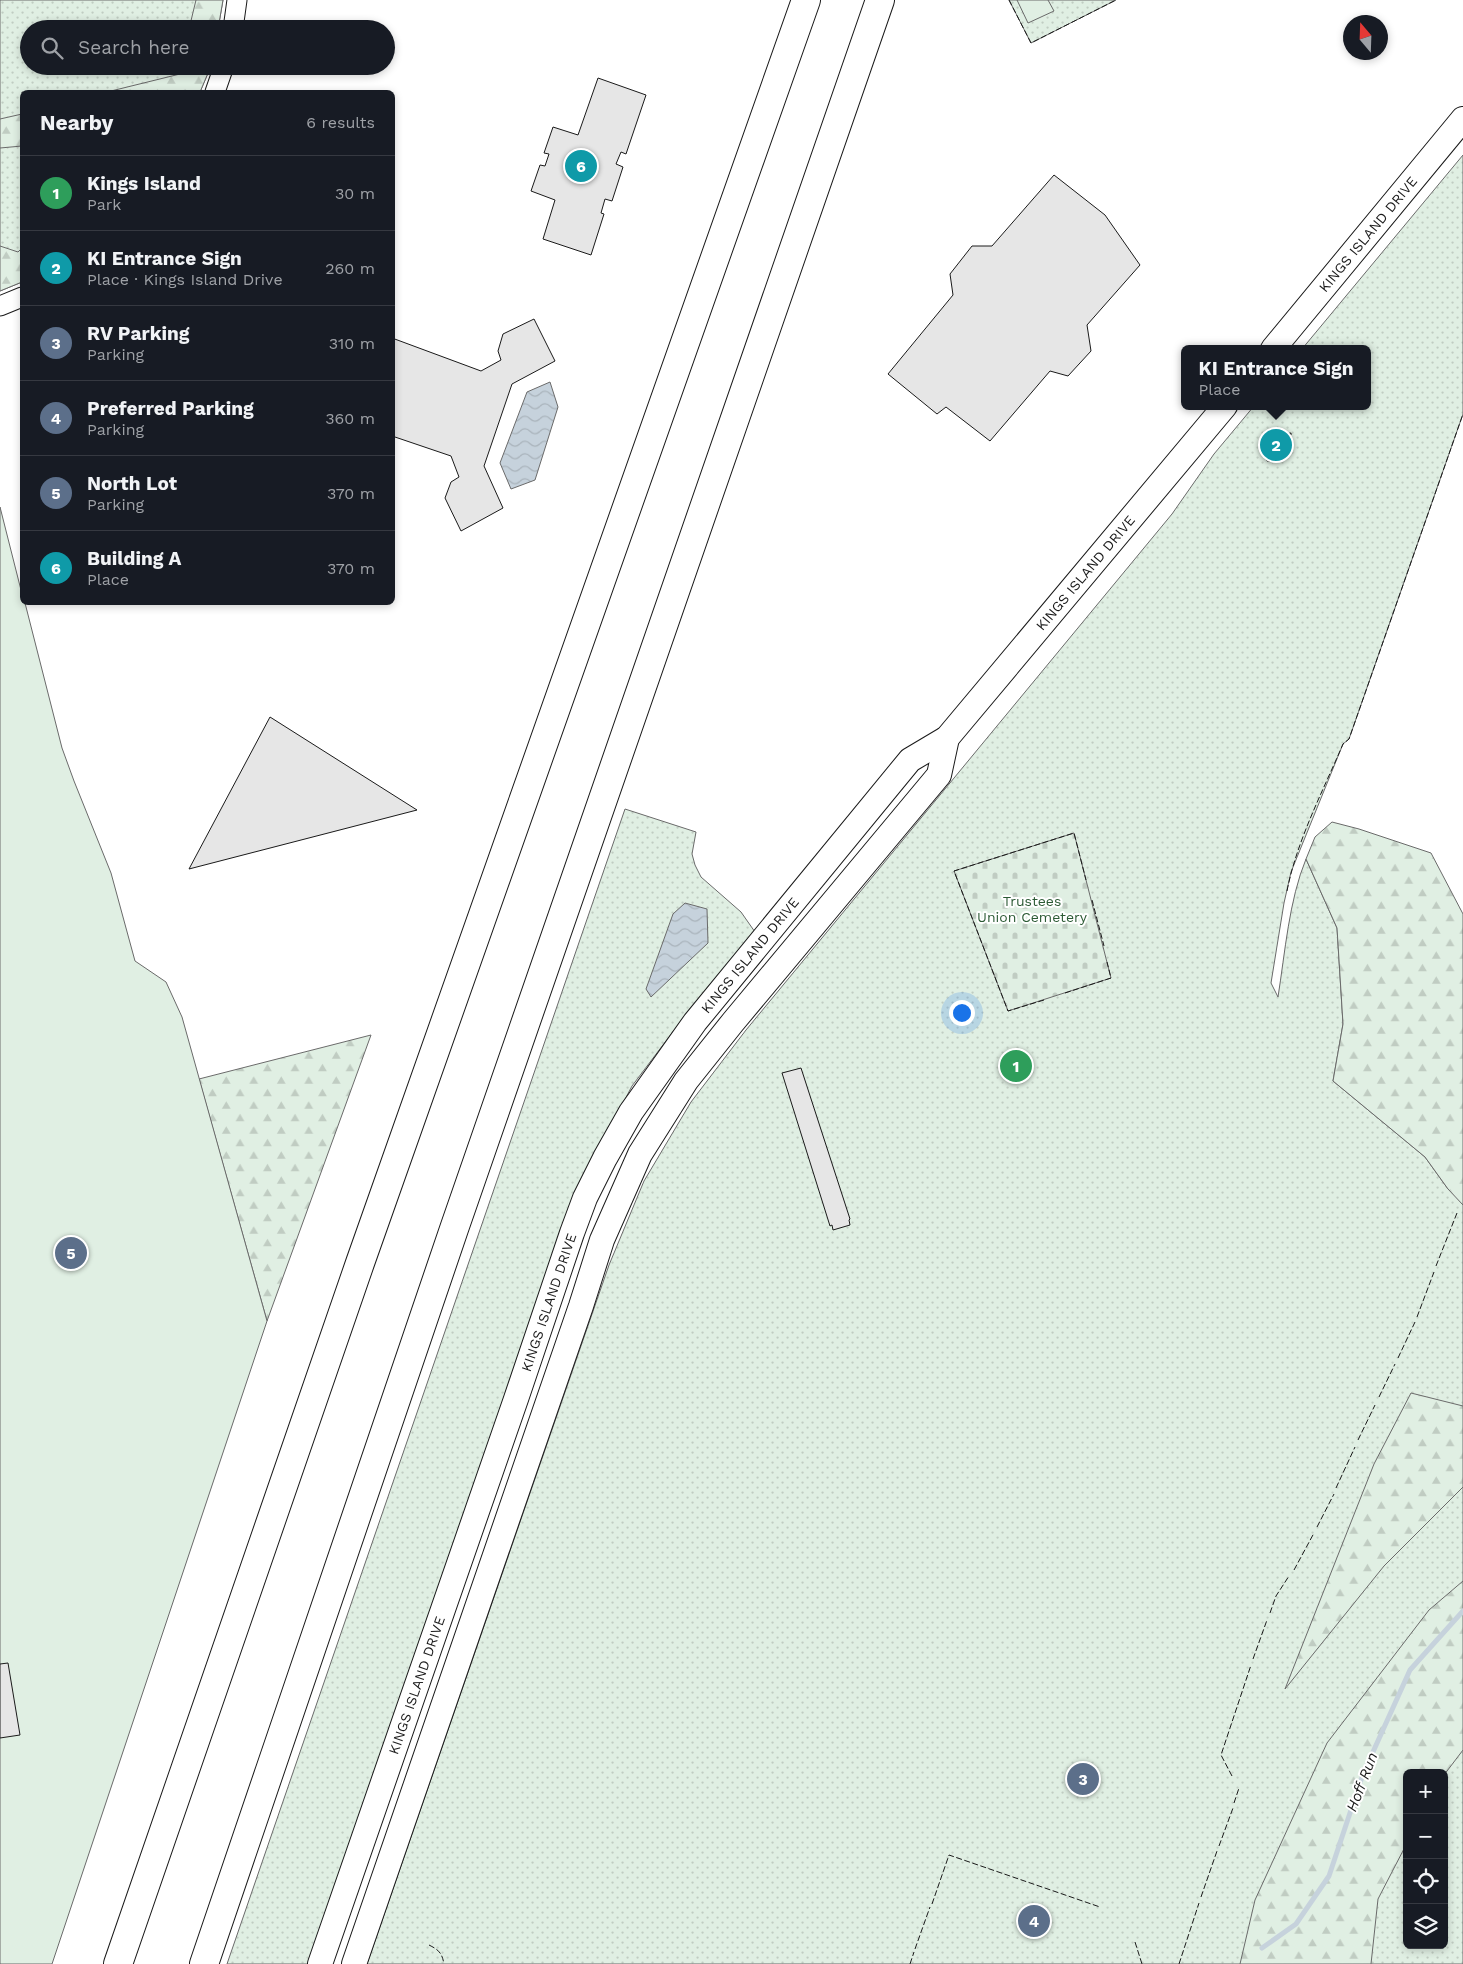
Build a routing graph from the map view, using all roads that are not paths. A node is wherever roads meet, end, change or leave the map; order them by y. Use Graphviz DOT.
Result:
graph roads {
  1 [pos="237,0"];
  2 [pos="806,0"];
  3 [pos="880,0"];
  4 [pos="234,20"];
  5 [pos="221,75"];
  6 [pos="216,90"];
  7 [pos="1463,119"];
  8 [pos="20,298"];
  9 [pos="0,306"];
  10 [pos="1276,345"];
  11 [pos="1222,410"];
  12 [pos="947,738"];
  13 [pos="118,1964"];
  14 [pos="204,1964"];
  15 [pos="320,1964"];
  16 [pos="354,1964"];
  1 -- 4 [label="street"];
  2 -- 13 [label="highway"];
  3 -- 14 [label="highway"];
  5 -- 6 [label="street"];
  7 -- 10 [label="main road, KINGS ISLAND DRIVE"];
  8 -- 9 [label="street"];
  11 -- 12 [label="main road, KINGS ISLAND DRIVE"];
  12 -- 15 [label="main road, KINGS ISLAND DRIVE"];
  12 -- 16 [label="main road, KINGS ISLAND DRIVE"];
}
